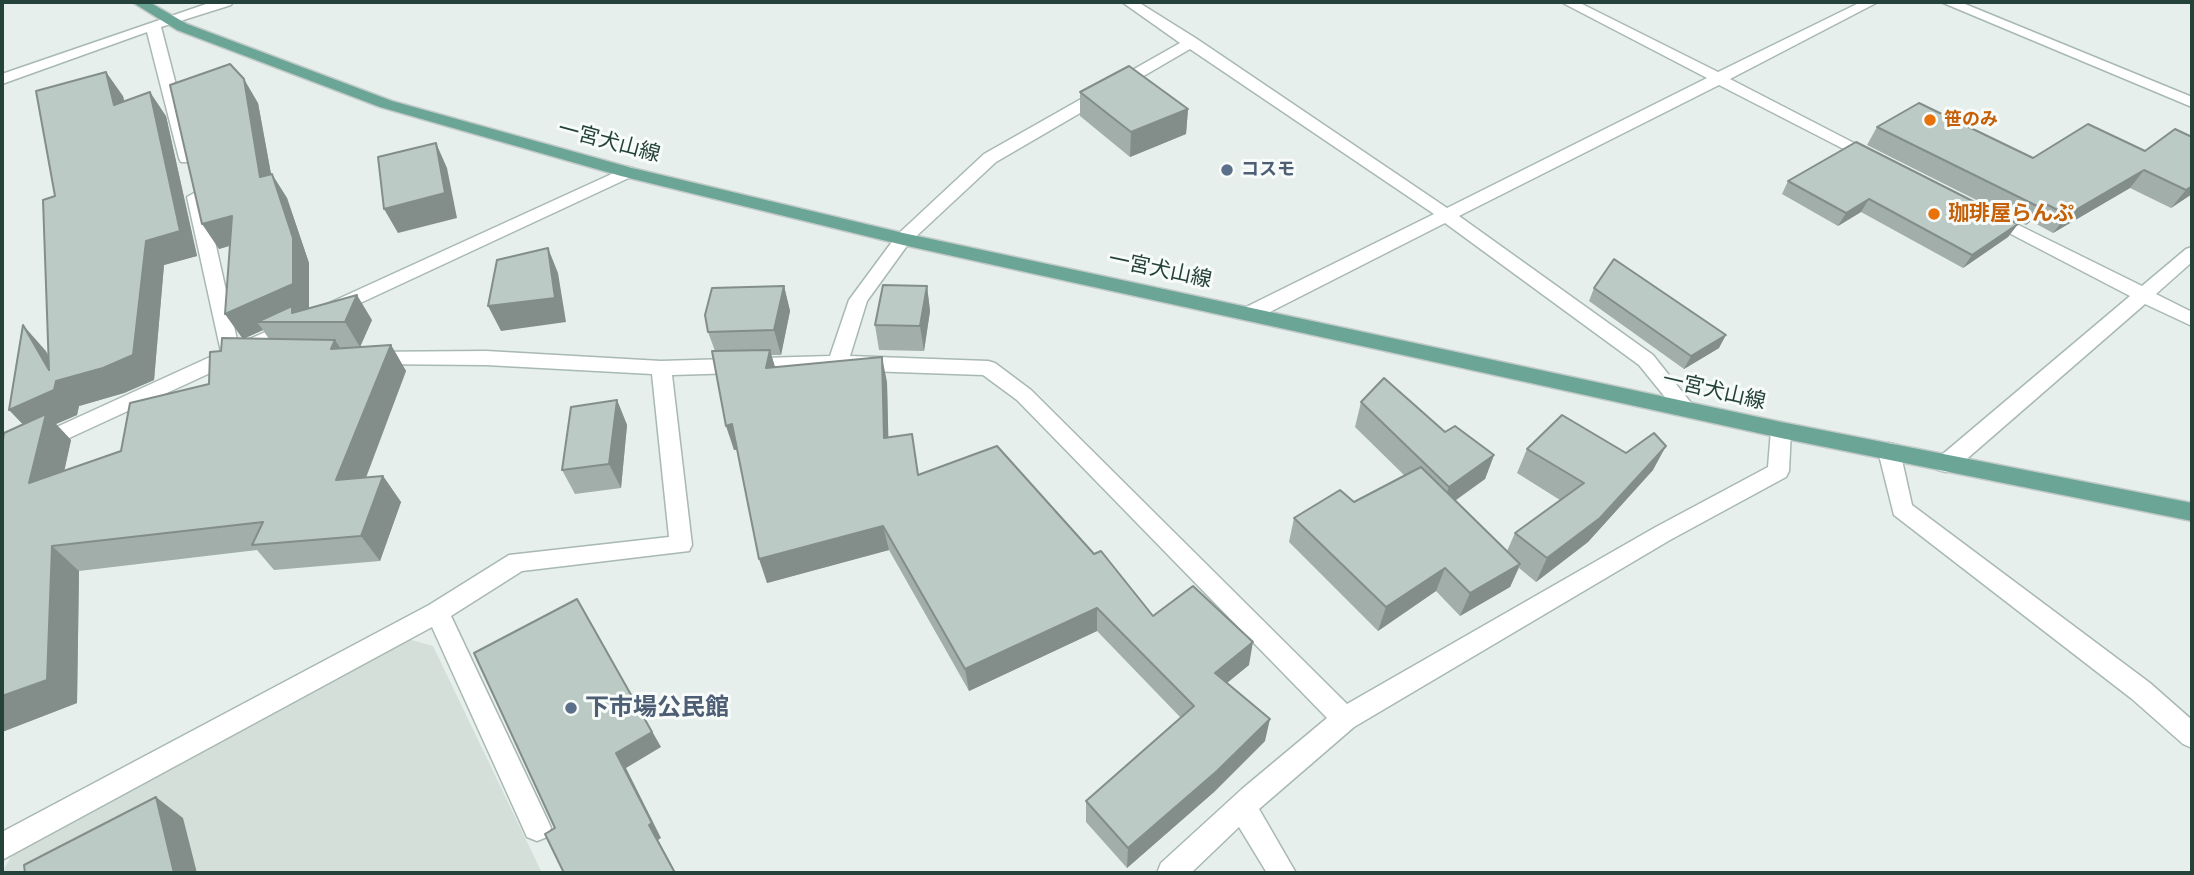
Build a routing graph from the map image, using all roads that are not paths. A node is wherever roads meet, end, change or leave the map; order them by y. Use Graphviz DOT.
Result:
graph roads {
  1 [pos="139,2"];
  2 [pos="226,2"];
  3 [pos="1129,2"];
  4 [pos="1568,2"];
  5 [pos="1871,2"];
  6 [pos="1948,2"];
  7 [pos="160,23"];
  8 [pos="1192,42"];
  9 [pos="1720,78"];
  10 [pos="2,79"];
  11 [pos="2192,102"];
  12 [pos="1895,167"];
  13 [pos="627,172"];
  14 [pos="1969,205"];
  15 [pos="1445,214"];
  16 [pos="903,239"];
  17 [pos="2192,253"];
  18 [pos="2143,295"];
  19 [pos="1251,313"];
  20 [pos="2192,320"];
  21 [pos="231,355"];
  22 [pos="285,356"];
  23 [pos="352,357"];
  24 [pos="838,363"];
  25 [pos="661,368"];
  26 [pos="1685,408"];
  27 [pos="1781,430"];
  28 [pos="1889,451"];
  29 [pos="2,461"];
  30 [pos="1946,464"];
  31 [pos="2192,512"];
  32 [pos="437,612"];
  33 [pos="1345,719"];
  34 [pos="2192,736"];
  35 [pos="1242,806"];
  36 [pos="537,828"];
  37 [pos="2,847"];
  38 [pos="1171,873"];
  39 [pos="1282,873"];
  1 -- 7 [label="main road, 一宮犬山線"];
  2 -- 7 [label="street"];
  3 -- 8 [label="street"];
  4 -- 9 [label="street"];
  5 -- 9 [label="street"];
  6 -- 11 [label="street"];
  7 -- 10 [label="street"];
  7 -- 13 [label="main road, 一宮犬山線"];
  7 -- 21 [label="street"];
  8 -- 15 [label="street"];
  8 -- 16 [label="street"];
  9 -- 12 [label="street"];
  9 -- 15 [label="street"];
  13 -- 16 [label="main road, 一宮犬山線"];
  13 -- 21 [label="street"];
  14 -- 18 [label="street"];
  15 -- 19 [label="street"];
  15 -- 26 [label="street"];
  16 -- 19 [label="main road, 一宮犬山線"];
  16 -- 24 [label="street"];
  17 -- 18 [label="street"];
  18 -- 20 [label="street"];
  18 -- 30 [label="street"];
  19 -- 26 [label="main road, 一宮犬山線"];
  21 -- 22 [label="street"];
  21 -- 29 [label="street"];
  23 -- 25 [label="street"];
  24 -- 25 [label="street"];
  24 -- 33 [label="street"];
  25 -- 32 [label="street"];
  26 -- 27 [label="main road, 一宮犬山線"];
  27 -- 28 [label="main road, 一宮犬山線"];
  27 -- 33 [label="street"];
  28 -- 30 [label="main road, 一宮犬山線"];
  28 -- 34 [label="street"];
  30 -- 31 [label="main road, 一宮犬山線"];
  32 -- 36 [label="street"];
  32 -- 37 [label="street"];
  33 -- 35 [label="street"];
  35 -- 38 [label="street"];
  35 -- 39 [label="street"];
}
